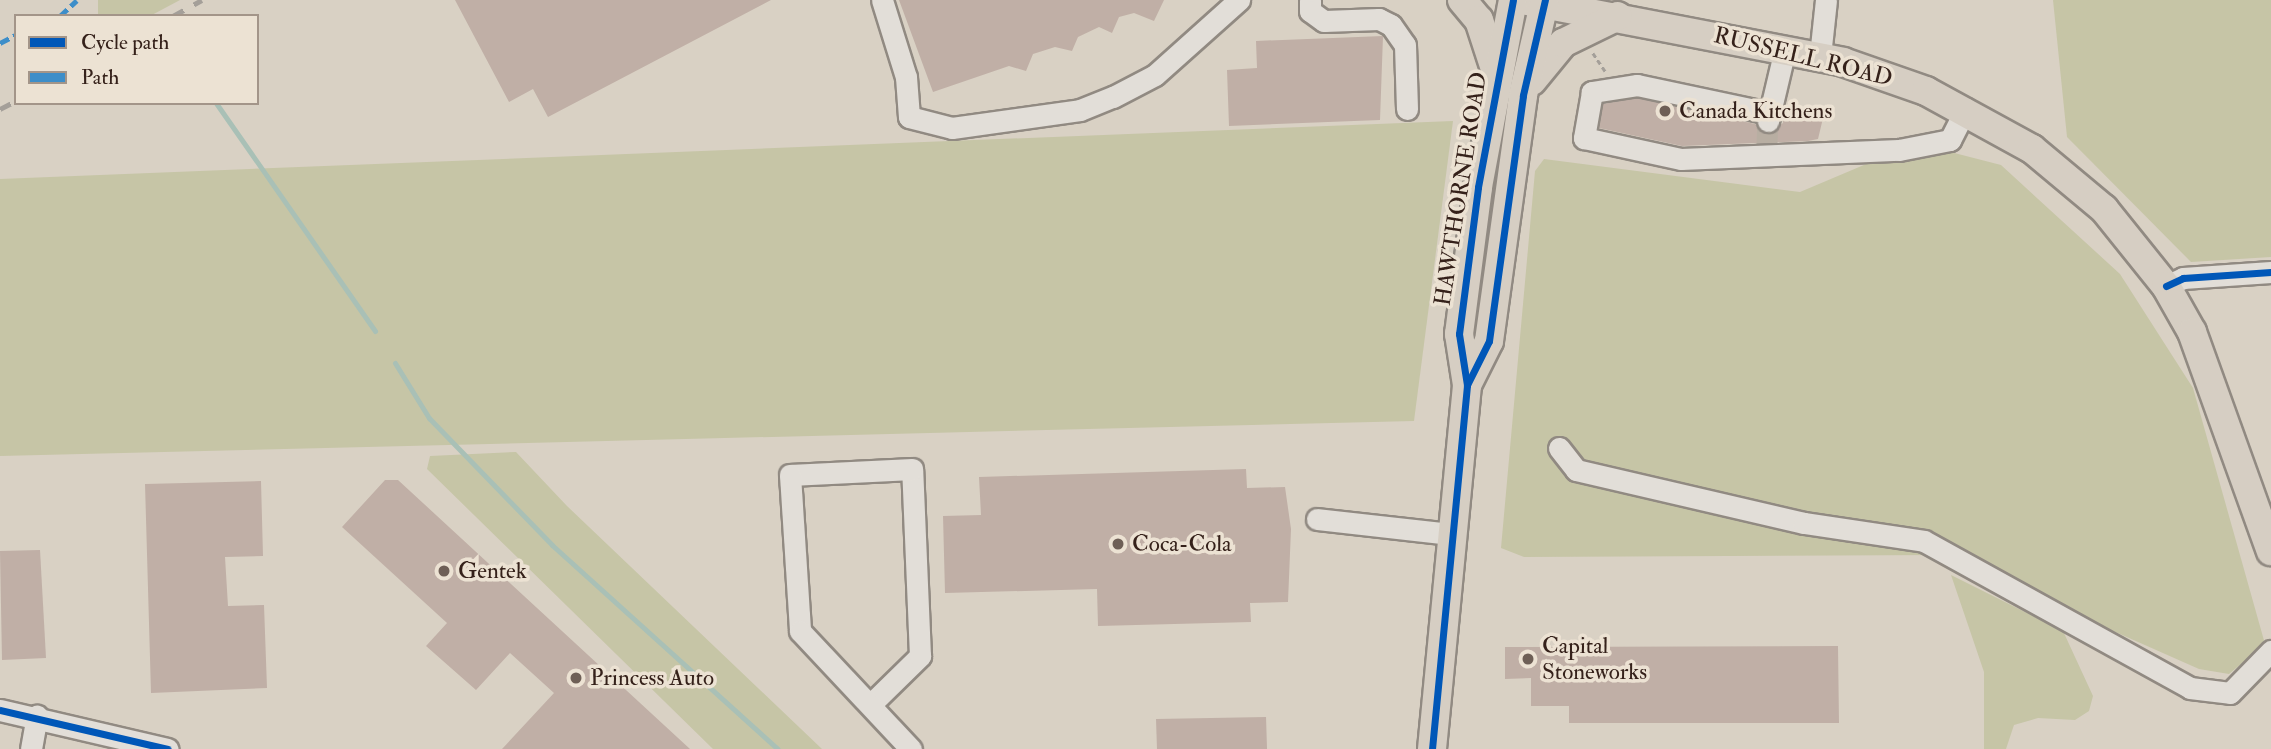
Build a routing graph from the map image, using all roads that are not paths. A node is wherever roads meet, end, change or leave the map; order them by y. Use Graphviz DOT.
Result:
graph roads {
  1 [pos="882,0"];
  2 [pos="1239,0"];
  3 [pos="1310,0"];
  4 [pos="1462,0"];
  5 [pos="1513,0"];
  6 [pos="1826,0"];
  7 [pos="1537,1"];
  8 [pos="1616,8"];
  9 [pos="1785,49"];
  10 [pos="1820,56"];
  11 [pos="1497,77"];
  12 [pos="1523,95"];
  13 [pos="1406,109"];
  14 [pos="1966,109"];
  15 [pos="2271,272"];
  16 [pos="2166,286"];
  17 [pos="1467,385"];
  18 [pos="1559,447"];
  19 [pos="1317,519"];
  20 [pos="1451,534"];
  21 [pos="2271,551"];
  22 [pos="2271,650"];
  23 [pos="871,704"];
  24 [pos="0,710"];
  25 [pos="37,716"];
  26 [pos="1430,720"];
  27 [pos="31,749"];
  28 [pos="168,749"];
  29 [pos="911,749"];
  30 [pos="1421,749"];
  31 [pos="1432,749"];
  1 -- 2 [label="street"];
  3 -- 13 [label="street"];
  4 -- 11 [label="main road"];
  5 -- 11 [label="main road, HAWTHORNE ROAD"];
  6 -- 10 [label="street"];
  7 -- 8 [label="main road"];
  7 -- 12 [label="main road, HAWTHORNE ROAD"];
  8 -- 9 [label="main road, RUSSELL ROAD"];
  8 -- 12 [label="main road"];
  9 -- 10 [label="main road, RUSSELL ROAD"];
  9 -- 14 [label="street"];
  10 -- 14 [label="main road, RUSSELL ROAD"];
  11 -- 17 [label="main road, HAWTHORNE ROAD"];
  12 -- 17 [label="main road, HAWTHORNE ROAD"];
  14 -- 16 [label="main road, RUSSELL ROAD"];
  15 -- 16 [label="street"];
  16 -- 21 [label="main road, RUSSELL ROAD"];
  17 -- 20 [label="main road, HAWTHORNE ROAD"];
  18 -- 22 [label="street"];
  19 -- 20 [label="street"];
  20 -- 26 [label="main road, HAWTHORNE ROAD"];
  23 -- 23 [label="street"];
  23 -- 29 [label="street"];
  24 -- 25 [label="street"];
  25 -- 27 [label="street"];
  25 -- 28 [label="street"];
  26 -- 30 [label="main road, HAWTHORNE ROAD"];
  26 -- 31 [label="main road, HAWTHORNE ROAD"];
}
